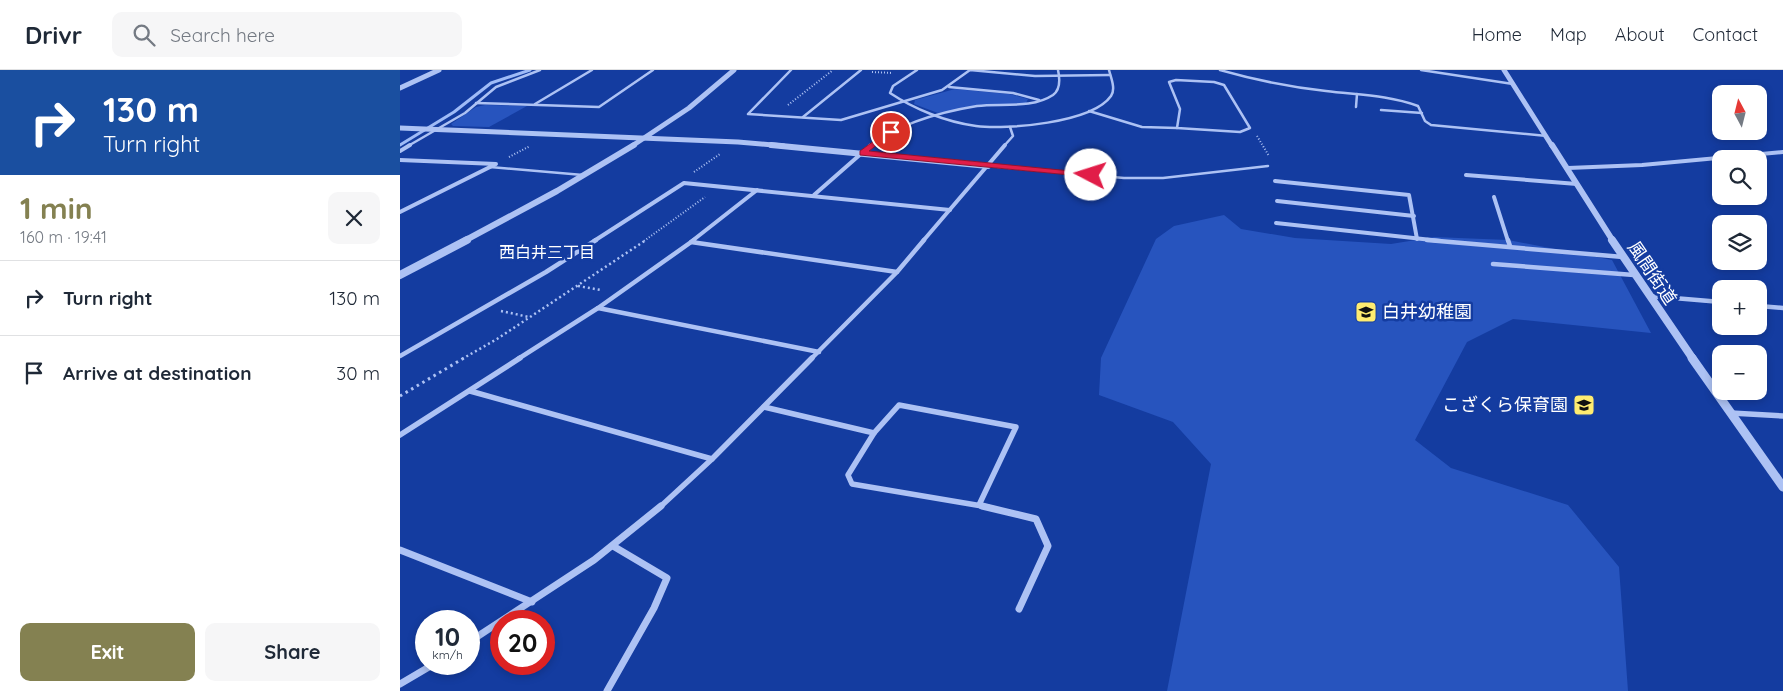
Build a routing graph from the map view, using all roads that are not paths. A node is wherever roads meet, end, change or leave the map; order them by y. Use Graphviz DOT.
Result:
graph roads {
  1 [pos="439,70"];
  2 [pos="540,70"];
  3 [pos="592,70"];
  4 [pos="653,70"];
  5 [pos="734,70"];
  6 [pos="790,70"];
  7 [pos="917,70"];
  8 [pos="1058,70"];
  9 [pos="1109,70"];
  10 [pos="1220,70"];
  11 [pos="1421,70"];
  12 [pos="1504,70"];
  13 [pos="860,71"];
  14 [pos="1110,75"];
  15 [pos="1060,76"];
  16 [pos="1513,84"];
  17 [pos="949,87"];
  18 [pos="400,88"];
  19 [pos="1357,94"];
  20 [pos="1039,100"];
  21 [pos="905,102"];
  22 [pos="476,103"];
  23 [pos="534,105"];
  24 [pos="1356,107"];
  25 [pos="1381,110"];
  26 [pos="1089,111"];
  27 [pos="1422,113"];
  28 [pos="941,116"];
  29 [pos="802,118"];
  30 [pos="1010,127"];
  31 [pos="400,128"];
  32 [pos="1177,128"];
  33 [pos="435,130"];
  34 [pos="1547,136"];
  35 [pos="647,137"];
  36 [pos="400,151"];
  37 [pos="1783,152"];
  38 [pos="862,153"];
  39 [pos="400,160"];
  40 [pos="988,166"];
  41 [pos="1268,166"];
  42 [pos="490,167"];
  43 [pos="1568,168"];
  44 [pos="586,175"];
  45 [pos="1466,175"];
  46 [pos="1275,181"];
  47 [pos="1577,184"];
  48 [pos="757,190"];
  49 [pos="814,195"];
  50 [pos="1494,197"];
  51 [pos="1277,201"];
  52 [pos="400,210"];
  53 [pos="950,210"];
  54 [pos="1414,216"];
  55 [pos="1276,223"];
  56 [pos="1417,239"];
  57 [pos="691,242"];
  58 [pos="1510,246"];
  59 [pos="1623,257"];
  60 [pos="1493,264"];
  61 [pos="898,272"];
  62 [pos="400,275"];
  63 [pos="1634,275"];
  64 [pos="1649,296"];
  65 [pos="1712,301"];
  66 [pos="1767,307"];
  67 [pos="598,308"];
  68 [pos="1783,308"];
  69 [pos="819,352"];
  70 [pos="400,356"];
  71 [pos="470,391"];
  72 [pos="764,407"];
  73 [pos="1731,413"];
  74 [pos="1783,416"];
  75 [pos="874,433"];
  76 [pos="400,435"];
  77 [pos="712,459"];
  78 [pos="1783,487"];
  79 [pos="979,505"];
  80 [pos="612,546"];
  81 [pos="400,550"];
  82 [pos="532,602"];
  83 [pos="1019,609"];
  84 [pos="480,635"];
  85 [pos="415,675"];
  86 [pos="400,684"];
  87 [pos="607,691"];
  1 -- 18 [label="street"];
  2 -- 22 [label="street"];
  3 -- 23 [label="street"];
  4 -- 23 [label="street"];
  5 -- 35 [label="street"];
  6 -- 29 [label="street"];
  7 -- 21 [label="street"];
  8 -- 15 [label="street"];
  9 -- 14 [label="street"];
  10 -- 19 [label="street"];
  11 -- 16 [label="street"];
  12 -- 16 [label="street, 風間街道"];
  13 -- 29 [label="street"];
  14 -- 15 [label="street"];
  14 -- 26 [label="street"];
  15 -- 17 [label="street"];
  15 -- 20 [label="street"];
  16 -- 34 [label="street, 風間街道"];
  17 -- 20 [label="street"];
  17 -- 21 [label="street"];
  19 -- 24 [label="street"];
  19 -- 27 [label="street"];
  20 -- 28 [label="street"];
  21 -- 28 [label="street"];
  21 -- 29 [label="street"];
  22 -- 23 [label="street"];
  22 -- 33 [label="street"];
  25 -- 27 [label="street"];
  26 -- 30 [label="street"];
  26 -- 32 [label="street"];
  27 -- 34 [label="street"];
  28 -- 30 [label="street"];
  28 -- 38 [label="street"];
  30 -- 40 [label="street"];
  31 -- 33 [label="street"];
  32 -- 32 [label="street"];
  33 -- 35 [label="street"];
  33 -- 36 [label="street"];
  34 -- 43 [label="street, 風間街道"];
  35 -- 38 [label="street"];
  35 -- 44 [label="street"];
  37 -- 43 [label="street"];
  38 -- 40 [label="street"];
  38 -- 49 [label="street"];
  39 -- 42 [label="street"];
  40 -- 41 [label="lane"];
  40 -- 53 [label="street"];
  42 -- 44 [label="lane"];
  42 -- 52 [label="street"];
  43 -- 47 [label="street, 風間街道"];
  44 -- 62 [label="street"];
  45 -- 47 [label="street"];
  46 -- 54 [label="street"];
  47 -- 59 [label="street, 風間街道"];
  48 -- 49 [label="street"];
  48 -- 57 [label="street"];
  48 -- 70 [label="street"];
  49 -- 53 [label="street"];
  50 -- 58 [label="street"];
  51 -- 54 [label="street"];
  53 -- 61 [label="street"];
  54 -- 56 [label="street"];
  55 -- 56 [label="street"];
  56 -- 58 [label="street"];
  57 -- 61 [label="street"];
  57 -- 67 [label="street"];
  58 -- 59 [label="street"];
  59 -- 63 [label="street, 風間街道"];
  60 -- 63 [label="street"];
  61 -- 69 [label="street"];
  63 -- 64 [label="street, 風間街道"];
  64 -- 65 [label="street"];
  64 -- 73 [label="street, 風間街道"];
  66 -- 68 [label="street"];
  67 -- 69 [label="street"];
  67 -- 71 [label="street"];
  69 -- 72 [label="street"];
  71 -- 76 [label="street"];
  71 -- 77 [label="street"];
  72 -- 75 [label="street"];
  72 -- 77 [label="street"];
  73 -- 74 [label="street"];
  73 -- 78 [label="street, 風間街道"];
  75 -- 79 [label="street"];
  75 -- 79 [label="street"];
  77 -- 80 [label="street"];
  79 -- 83 [label="street"];
  80 -- 82 [label="street"];
  80 -- 87 [label="street"];
  81 -- 82 [label="street"];
  82 -- 84 [label="street"];
  85 -- 86 [label="street"];
}
